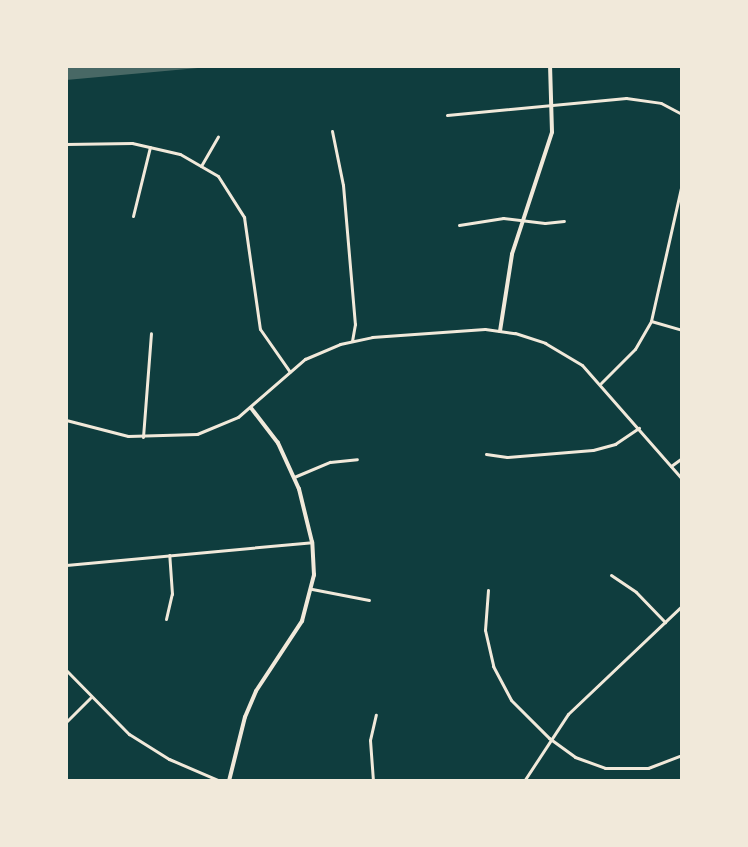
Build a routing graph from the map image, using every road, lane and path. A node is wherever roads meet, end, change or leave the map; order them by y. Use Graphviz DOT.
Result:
graph roads {
  1 [pos="550,66"];
  2 [pos="553,105"];
  3 [pos="682,114"];
  4 [pos="447,115"];
  5 [pos="332,131"];
  6 [pos="218,136"];
  7 [pos="66,144"];
  8 [pos="150,147"];
  9 [pos="201,166"];
  10 [pos="682,183"];
  11 [pos="133,216"];
  12 [pos="523,221"];
  13 [pos="564,221"];
  14 [pos="459,225"];
  15 [pos="651,321"];
  16 [pos="682,330"];
  17 [pos="500,331"];
  18 [pos="151,333"];
  19 [pos="352,341"];
  20 [pos="290,372"];
  21 [pos="601,383"];
  22 [pos="251,408"];
  23 [pos="66,420"];
  24 [pos="639,428"];
  25 [pos="143,437"];
  26 [pos="486,454"];
  27 [pos="682,458"];
  28 [pos="357,459"];
  29 [pos="671,466"];
  30 [pos="294,477"];
  31 [pos="682,479"];
  32 [pos="312,542"];
  33 [pos="169,555"];
  34 [pos="66,565"];
  35 [pos="611,575"];
  36 [pos="312,589"];
  37 [pos="488,590"];
  38 [pos="369,600"];
  39 [pos="682,606"];
  40 [pos="166,619"];
  41 [pos="665,622"];
  42 [pos="66,670"];
  43 [pos="90,698"];
  44 [pos="376,715"];
  45 [pos="66,722"];
  46 [pos="549,738"];
  47 [pos="682,755"];
  48 [pos="220,781"];
  49 [pos="229,781"];
  50 [pos="373,781"];
  51 [pos="524,781"];
  1 -- 2 [label="street"];
  2 -- 3 [label="street"];
  2 -- 4 [label="street"];
  2 -- 12 [label="street"];
  5 -- 19 [label="street"];
  6 -- 9 [label="street"];
  7 -- 8 [label="street"];
  8 -- 9 [label="street"];
  8 -- 11 [label="street"];
  9 -- 20 [label="street"];
  10 -- 15 [label="street"];
  12 -- 13 [label="street"];
  12 -- 14 [label="street"];
  12 -- 17 [label="street"];
  15 -- 16 [label="street"];
  15 -- 21 [label="street"];
  17 -- 19 [label="street"];
  17 -- 21 [label="street"];
  18 -- 25 [label="street"];
  19 -- 20 [label="street"];
  20 -- 22 [label="street"];
  21 -- 24 [label="street"];
  22 -- 25 [label="street"];
  22 -- 30 [label="street"];
  23 -- 25 [label="street"];
  24 -- 26 [label="street"];
  24 -- 29 [label="street"];
  27 -- 29 [label="street"];
  28 -- 30 [label="street"];
  29 -- 31 [label="street"];
  30 -- 32 [label="street"];
  32 -- 33 [label="street"];
  32 -- 36 [label="street"];
  33 -- 34 [label="street"];
  33 -- 40 [label="street"];
  35 -- 41 [label="street"];
  36 -- 38 [label="street"];
  36 -- 49 [label="street"];
  37 -- 46 [label="street"];
  39 -- 41 [label="street"];
  41 -- 46 [label="street"];
  42 -- 43 [label="street"];
  43 -- 45 [label="street"];
  43 -- 48 [label="street"];
  44 -- 50 [label="street"];
  46 -- 47 [label="street"];
  46 -- 51 [label="street"];
}
